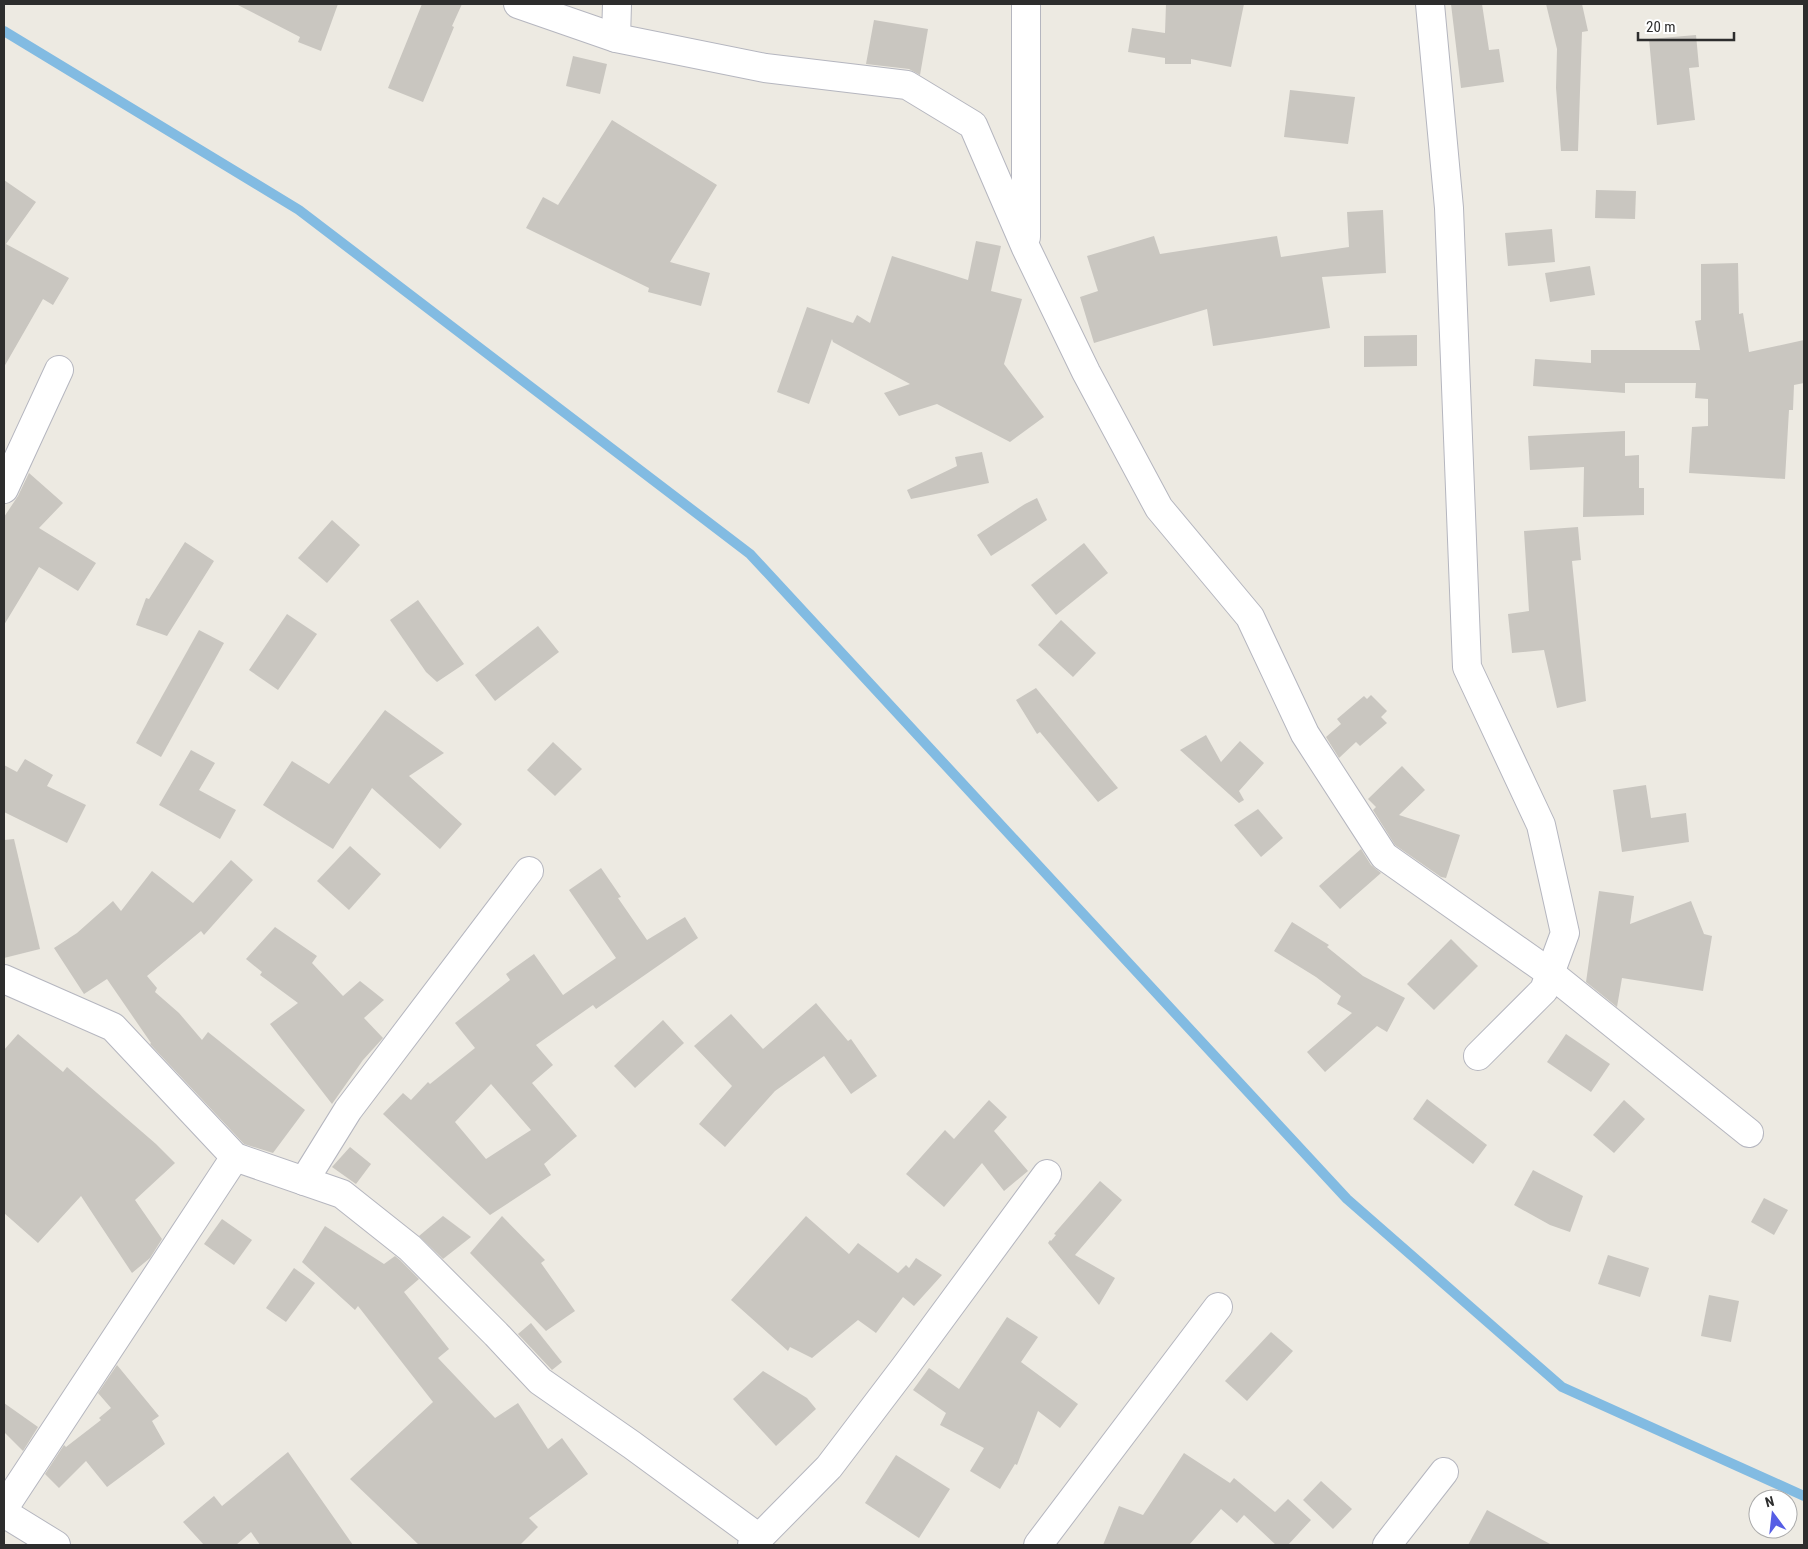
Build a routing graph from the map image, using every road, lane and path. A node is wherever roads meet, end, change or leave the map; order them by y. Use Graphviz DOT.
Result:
graph roads {
  1 [pos="518,4"];
  2 [pos="617,4"];
  3 [pos="1026,4"];
  4 [pos="1430,4"];
  5 [pos="616,38"];
  6 [pos="1026,248"];
  7 [pos="59,370"];
  8 [pos="4,489"];
  9 [pos="529,872"];
  10 [pos="1550,973"];
  11 [pos="4,979"];
  12 [pos="1478,1056"];
  13 [pos="1749,1133"];
  14 [pos="235,1157"];
  15 [pos="1047,1174"];
  16 [pos="304,1181"];
  17 [pos="1218,1307"];
  18 [pos="1444,1472"];
  19 [pos="4,1508"];
  20 [pos="4,1513"];
  21 [pos="755,1542"];
  22 [pos="56,1545"];
  23 [pos="1038,1545"];
  24 [pos="1386,1545"];
  1 -- 5 [label="street"];
  2 -- 5 [label="street"];
  3 -- 6 [label="street"];
  4 -- 10 [label="street"];
  5 -- 6 [label="street"];
  6 -- 10 [label="street"];
  7 -- 8 [label="street"];
  9 -- 16 [label="street"];
  10 -- 12 [label="street"];
  10 -- 13 [label="street"];
  11 -- 14 [label="street"];
  14 -- 16 [label="street"];
  14 -- 19 [label="street"];
  15 -- 21 [label="street"];
  16 -- 21 [label="street"];
  17 -- 23 [label="street"];
  18 -- 24 [label="street"];
  20 -- 22 [label="street"];
}
